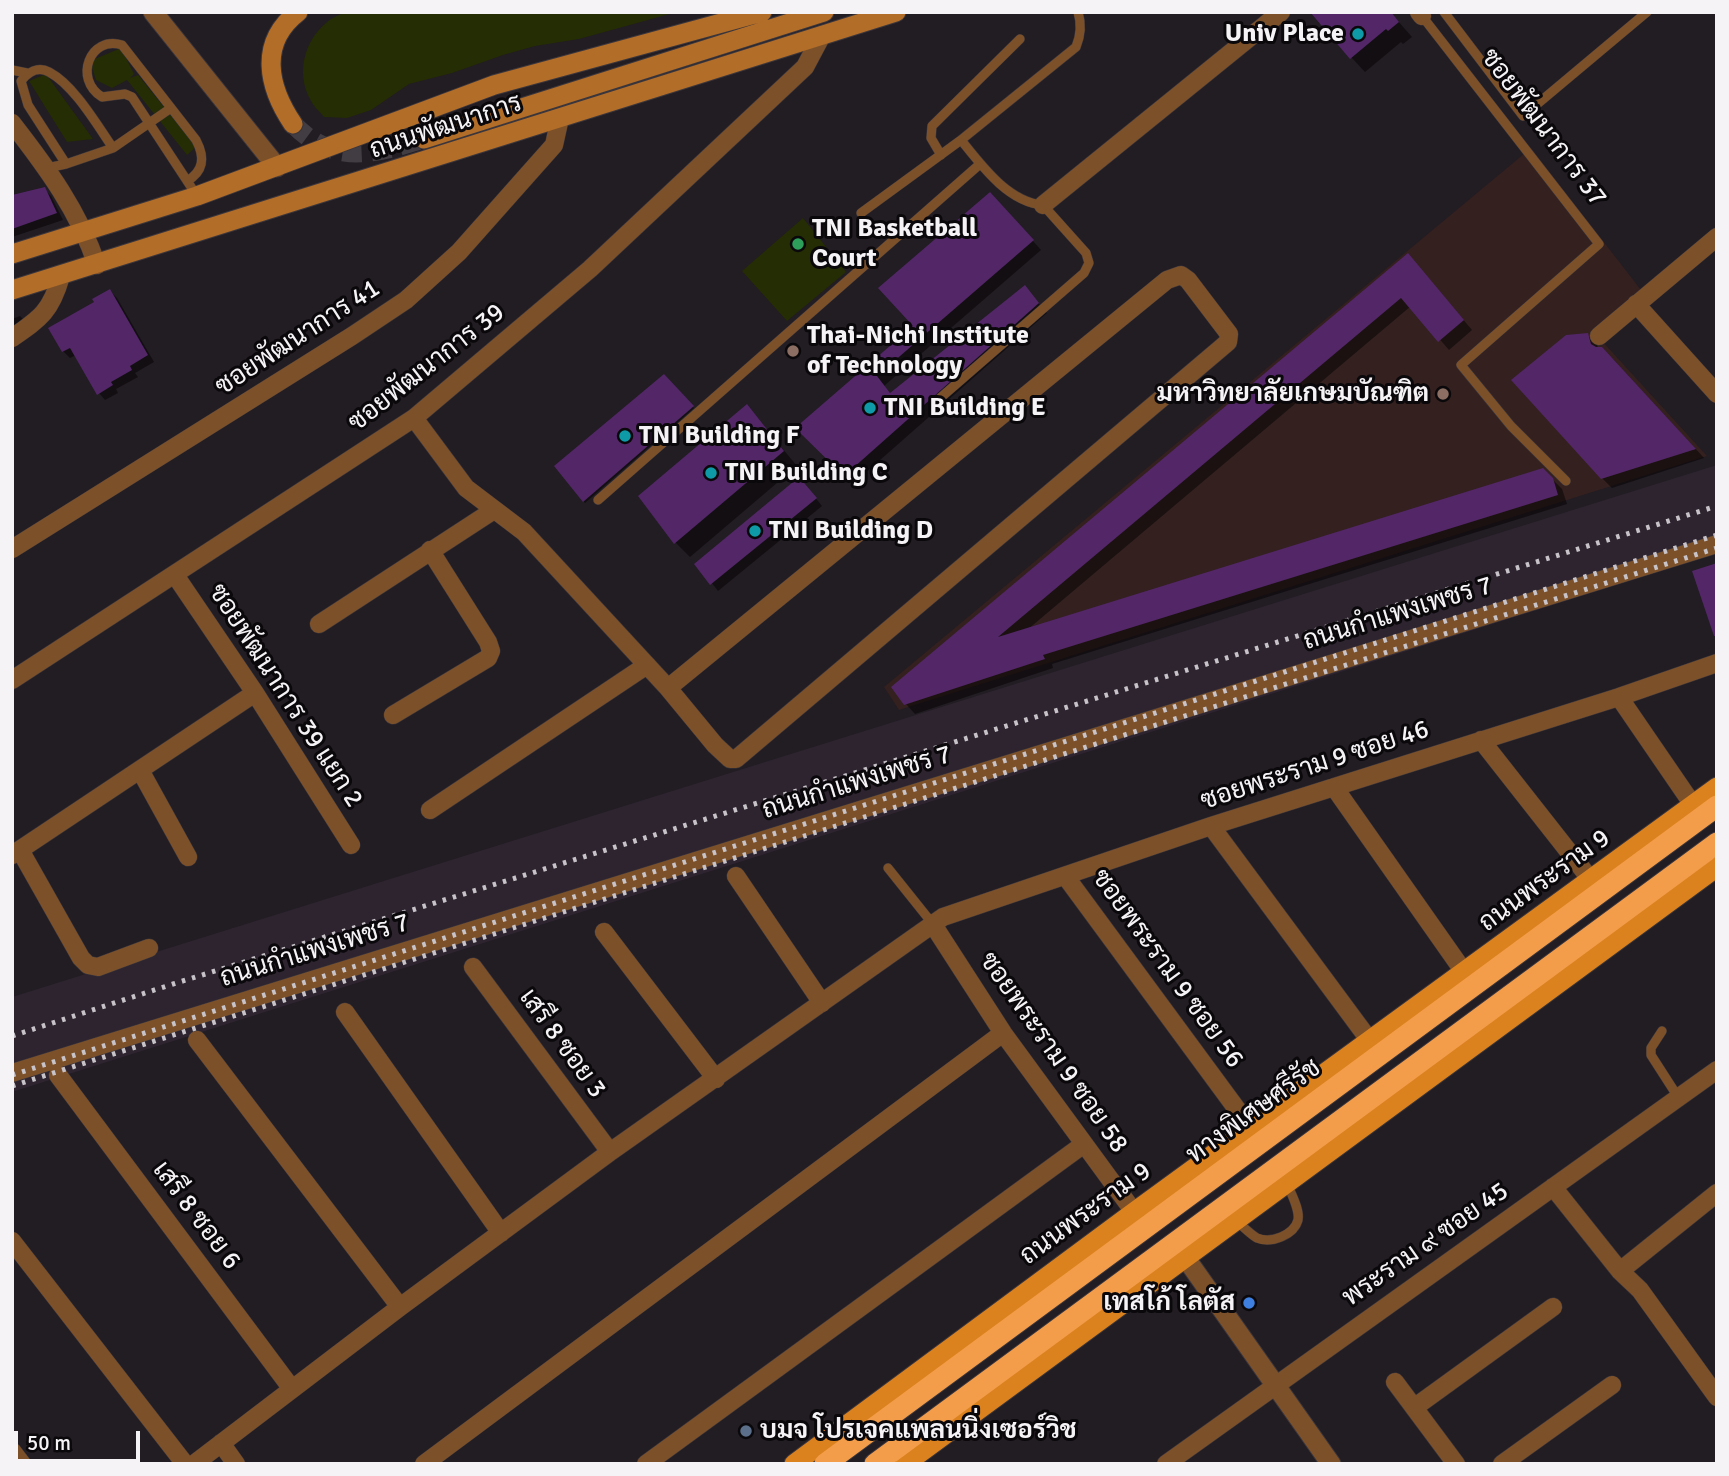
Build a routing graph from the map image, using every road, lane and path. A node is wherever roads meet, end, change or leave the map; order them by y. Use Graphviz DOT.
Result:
graph roads {
  1 [pos="298,12"];
  2 [pos="762,12"];
  3 [pos="824,12"];
  4 [pos="896,12"];
  5 [pos="1078,12"];
  6 [pos="1281,12"];
  7 [pos="1444,12"];
  8 [pos="1647,12"];
  9 [pos="155,13"];
  10 [pos="1425,15"];
  11 [pos="822,35"];
  12 [pos="1020,39"];
  13 [pos="12,70"];
  14 [pos="27,73"];
  15 [pos="171,108"];
  16 [pos="560,118"];
  17 [pos="150,122"];
  18 [pos="12,123"];
  19 [pos="293,124"];
  20 [pos="424,139"];
  21 [pos="961,141"];
  22 [pos="113,148"];
  23 [pos="941,155"];
  24 [pos="66,164"];
  25 [pos="981,164"];
  26 [pos="277,167"];
  27 [pos="47,168"];
  28 [pos="192,188"];
  29 [pos="1043,205"];
  30 [pos="861,213"];
  31 [pos="86,232"];
  32 [pos="1717,237"];
  33 [pos="12,254"];
  34 [pos="97,265"];
  35 [pos="61,276"];
  36 [pos="12,290"];
  37 [pos="1636,304"];
  38 [pos="1599,336"];
  39 [pos="12,338"];
  40 [pos="1717,394"];
  41 [pos="939,399"];
  42 [pos="414,418"];
  43 [pos="1566,481"];
  44 [pos="598,500"];
  45 [pos="494,510"];
  46 [pos="1717,544"];
  47 [pos="12,549"];
  48 [pos="430,550"];
  49 [pos="175,575"];
  50 [pos="319,624"];
  51 [pos="1717,663"];
  52 [pos="648,665"];
  53 [pos="12,680"];
  54 [pos="668,688"];
  55 [pos="255,694"];
  56 [pos="1619,697"];
  57 [pos="393,715"];
  58 [pos="1481,740"];
  59 [pos="139,770"];
  60 [pos="1334,787"];
  61 [pos="1717,787"];
  62 [pos="1693,805"];
  63 [pos="1717,806"];
  64 [pos="430,810"];
  65 [pos="1212,826"];
  66 [pos="1717,843"];
  67 [pos="351,845"];
  68 [pos="16,853"];
  69 [pos="188,857"];
  70 [pos="1717,867"];
  71 [pos="888,868"];
  72 [pos="736,876"];
  73 [pos="1066,877"];
  74 [pos="1591,880"];
  75 [pos="932,923"];
  76 [pos="604,932"];
  77 [pos="149,948"];
  78 [pos="473,967"];
  79 [pos="1464,972"];
  80 [pos="822,1003"];
  81 [pos="345,1012"];
  82 [pos="1662,1031"];
  83 [pos="1003,1033"];
  84 [pos="197,1040"];
  85 [pos="1370,1041"];
  86 [pos="1717,1070"];
  87 [pos="12,1073"];
  88 [pos="58,1075"];
  89 [pos="716,1079"];
  90 [pos="1678,1097"];
  91 [pos="1250,1127"];
  92 [pos="1084,1144"];
  93 [pos="610,1152"];
  94 [pos="1287,1182"];
  95 [pos="1553,1187"];
  96 [pos="1717,1192"];
  97 [pos="1134,1212"];
  98 [pos="1235,1220"];
  99 [pos="501,1233"];
  100 [pos="12,1241"];
  101 [pos="1185,1257"];
  102 [pos="1620,1271"];
  103 [pos="400,1307"];
  104 [pos="1553,1307"];
  105 [pos="1395,1382"];
  106 [pos="1275,1385"];
  107 [pos="1612,1385"];
  108 [pos="292,1389"];
  109 [pos="1717,1397"];
  110 [pos="1415,1407"];
  111 [pos="221,1443"];
  112 [pos="12,1451"];
  113 [pos="22,1464"];
  114 [pos="185,1464"];
  115 [pos="194,1464"];
  116 [pos="236,1464"];
  117 [pos="424,1464"];
  118 [pos="646,1464"];
  119 [pos="794,1464"];
  120 [pos="825,1464"];
  121 [pos="875,1464"];
  122 [pos="905,1464"];
  123 [pos="1166,1464"];
  124 [pos="1331,1464"];
  125 [pos="1456,1464"];
  126 [pos="1502,1464"];
  1 -- 19 [label="main road"];
  2 -- 26 [label="main road, ถนนพัฒนาการ"];
  3 -- 20 [label="main road"];
  4 -- 11 [label="main road, ถนนพัฒนาการ"];
  5 -- 21 [label="lane"];
  6 -- 29 [label="street"];
  7 -- 8 [label="lane"];
  9 -- 26 [label="street"];
  10 -- 43 [label="lane, ซอยพัฒนาการ 37"];
  11 -- 16 [label="main road, ถนนพัฒนาการ"];
  11 -- 42 [label="street, ซอยพัฒนาการ 39"];
  12 -- 23 [label="lane"];
  13 -- 14 [label="lane"];
  14 -- 22 [label="lane"];
  14 -- 24 [label="lane"];
  15 -- 17 [label="lane"];
  15 -- 17 [label="lane"];
  15 -- 28 [label="lane"];
  16 -- 34 [label="main road, ถนนพัฒนาการ"];
  16 -- 47 [label="street, ซอยพัฒนาการ 41"];
  17 -- 22 [label="lane"];
  17 -- 28 [label="lane"];
  18 -- 27 [label="street"];
  21 -- 23 [label="lane"];
  21 -- 25 [label="lane"];
  22 -- 24 [label="lane"];
  23 -- 30 [label="lane"];
  24 -- 27 [label="lane"];
  25 -- 29 [label="lane"];
  25 -- 44 [label="lane"];
  26 -- 28 [label="main road, ถนนพัฒนาการ"];
  27 -- 31 [label="street"];
  28 -- 31 [label="main road, ถนนพัฒนาการ"];
  29 -- 41 [label="lane"];
  31 -- 33 [label="main road, ถนนพัฒนาการ"];
  31 -- 34 [label="street"];
  32 -- 37 [label="street"];
  34 -- 35 [label="main road, ถนนพัฒนาการ"];
  35 -- 36 [label="main road, ถนนพัฒนาการ"];
  35 -- 39 [label="street"];
  37 -- 38 [label="street"];
  37 -- 40 [label="street"];
  42 -- 45 [label="street"];
  42 -- 49 [label="street, ซอยพัฒนาการ 39"];
  45 -- 48 [label="street"];
  45 -- 52 [label="street"];
  46 -- 87 [label="street, ถนนกำแพงเพชร 7"];
  48 -- 50 [label="street"];
  48 -- 57 [label="street"];
  49 -- 53 [label="street, ซอยพัฒนาการ 39"];
  49 -- 55 [label="street, ซอยพัฒนาการ 39 แยก 2"];
  51 -- 56 [label="street, ซอยพระราม 9 ซอย 46"];
  52 -- 54 [label="street"];
  52 -- 64 [label="street"];
  54 -- 54 [label="street"];
  55 -- 59 [label="street"];
  55 -- 67 [label="street, ซอยพัฒนาการ 39 แยก 2"];
  56 -- 58 [label="street, ซอยพระราม 9 ซอย 46"];
  56 -- 62 [label="street"];
  58 -- 60 [label="street, ซอยพระราม 9 ซอย 46"];
  58 -- 74 [label="street"];
  59 -- 68 [label="street"];
  59 -- 69 [label="street"];
  60 -- 65 [label="street, ซอยพระราม 9 ซอย 46"];
  60 -- 79 [label="street"];
  61 -- 62 [label="main road, ถนนพระราม 9"];
  62 -- 74 [label="main road, ถนนพระราม 9"];
  63 -- 120 [label="highway, ทางพิเศษศรีรัช"];
  65 -- 73 [label="street, ซอยพระราม 9 ซอย 46"];
  65 -- 85 [label="street"];
  66 -- 121 [label="highway"];
  68 -- 77 [label="street"];
  70 -- 94 [label="main road"];
  71 -- 75 [label="lane"];
  72 -- 80 [label="street"];
  73 -- 75 [label="street, ซอยพระราม 9 ซอย 46"];
  73 -- 91 [label="street, ซอยพระราม 9 ซอย 56"];
  74 -- 79 [label="main road, ถนนพระราม 9"];
  75 -- 80 [label="street, ซอยพระราม 9 ซอย 46"];
  75 -- 83 [label="street, ซอยพระราม 9 ซอย 58"];
  76 -- 89 [label="street"];
  78 -- 93 [label="street, เสรี 8 ซอย 3"];
  79 -- 85 [label="main road, ถนนพระราม 9"];
  80 -- 89 [label="street, ซอยพระราม 9 ซอย 46"];
  81 -- 99 [label="street"];
  82 -- 90 [label="lane"];
  83 -- 92 [label="street, ซอยพระราม 9 ซอย 58"];
  83 -- 117 [label="street"];
  84 -- 103 [label="street"];
  85 -- 91 [label="main road, ถนนพระราม 9"];
  86 -- 90 [label="street, พระราม ๙ ซอย 45"];
  88 -- 108 [label="street, เสรี 8 ซอย 6"];
  89 -- 93 [label="street, ซอยพระราม 9 ซอย 46"];
  90 -- 95 [label="street, พระราม ๙ ซอย 45"];
  91 -- 97 [label="main road, ถนนพระราม 9"];
  92 -- 97 [label="street, ซอยพระราม 9 ซอย 58"];
  92 -- 118 [label="street"];
  93 -- 99 [label="street, ซอยพระราม 9 ซอย 46"];
  94 -- 98 [label="main road"];
  94 -- 98 [label="lane"];
  95 -- 102 [label="street"];
  95 -- 106 [label="street, พระราม ๙ ซอย 45"];
  96 -- 102 [label="street"];
  97 -- 119 [label="main road, ถนนพระราม 9"];
  98 -- 101 [label="main road"];
  99 -- 103 [label="street, ซอยพระราม 9 ซอย 46"];
  100 -- 114 [label="street"];
  101 -- 106 [label="street"];
  101 -- 122 [label="main road"];
  102 -- 109 [label="street"];
  103 -- 108 [label="street, ซอยพระราม 9 ซอย 46"];
  104 -- 110 [label="street"];
  105 -- 110 [label="street"];
  106 -- 123 [label="street, พระราม ๙ ซอย 45"];
  106 -- 124 [label="street"];
  107 -- 126 [label="street"];
  108 -- 111 [label="street, ซอยพระราม 9 ซอย 46"];
  110 -- 125 [label="street"];
  111 -- 115 [label="street, ซอยพระราม 9 ซอย 46"];
  111 -- 116 [label="street"];
  112 -- 113 [label="street"];
}
